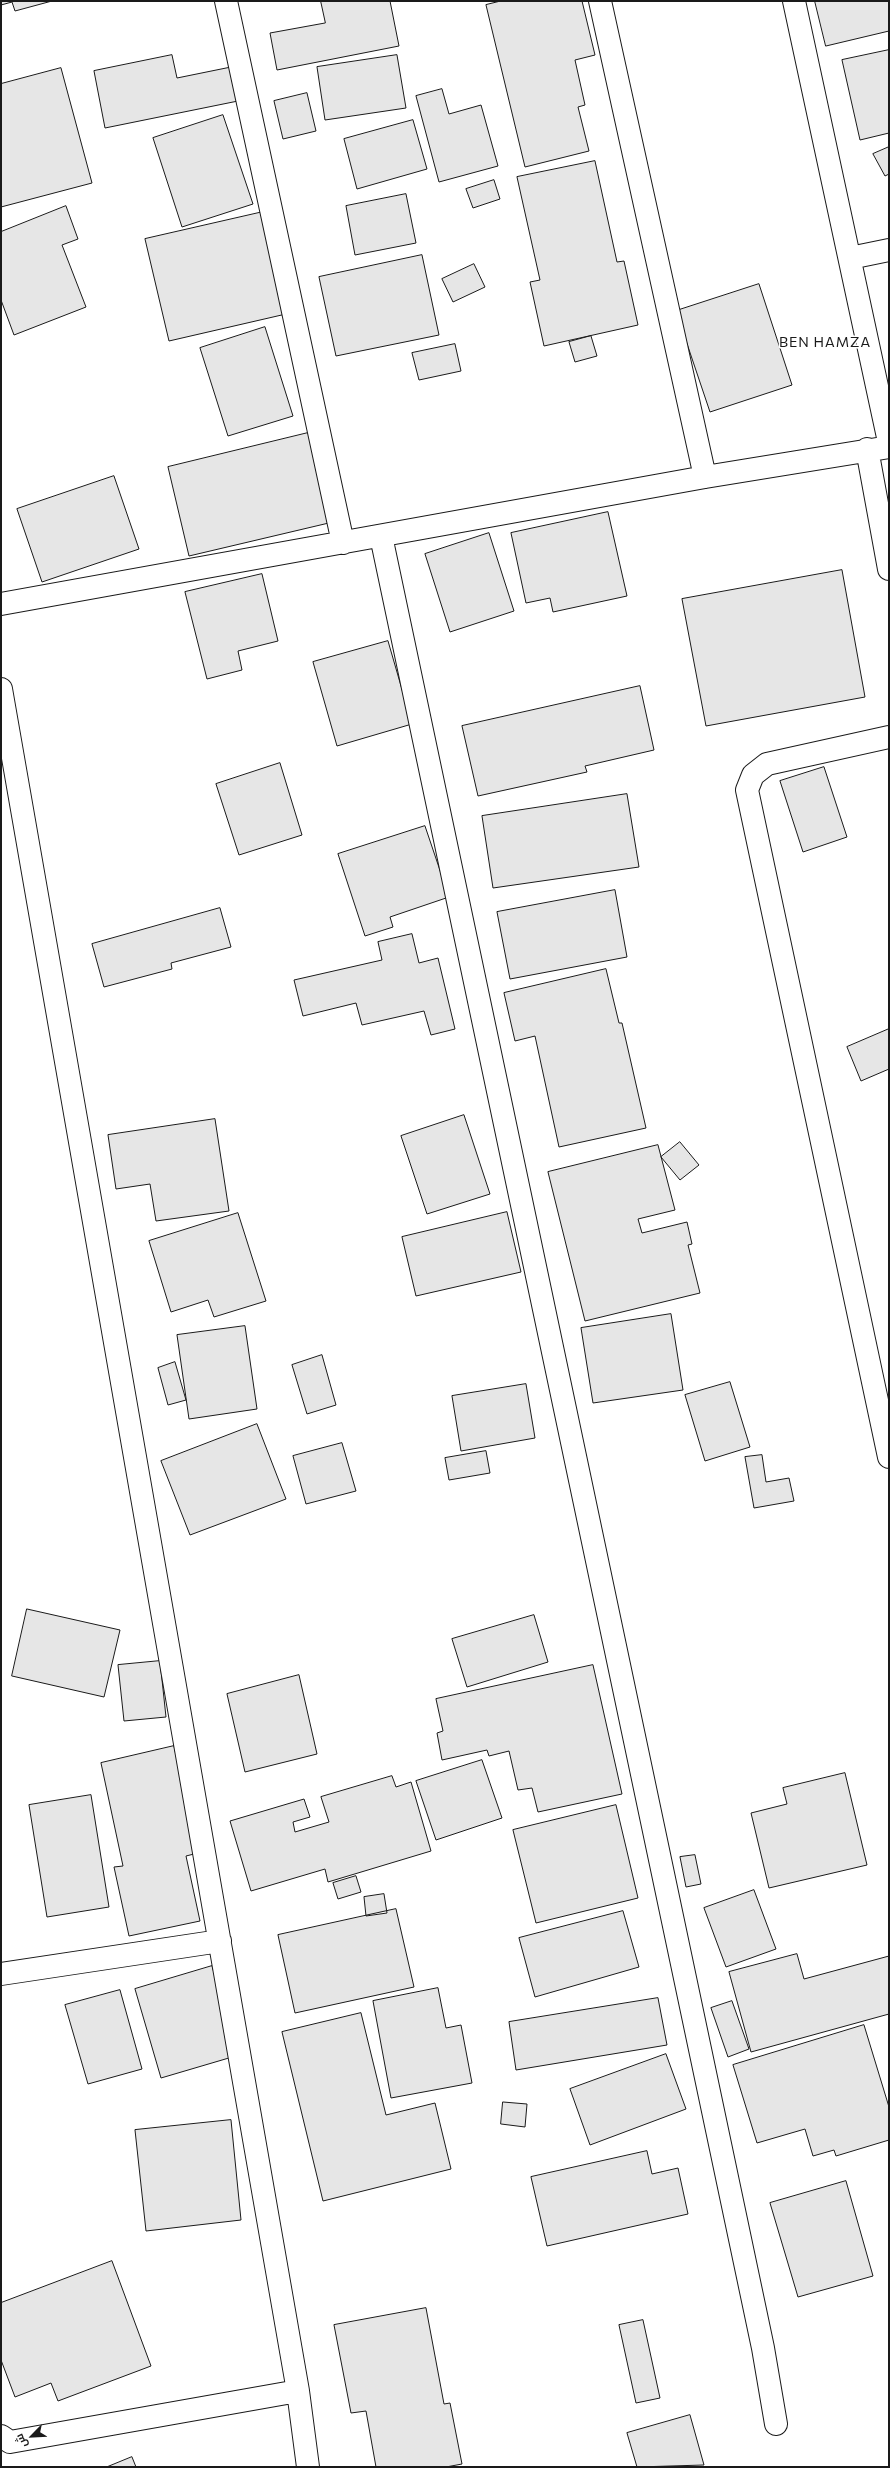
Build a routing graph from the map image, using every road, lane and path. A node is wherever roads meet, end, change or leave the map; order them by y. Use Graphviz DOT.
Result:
graph roads {
  1 [pos="226,1"];
  2 [pos="600,1"];
  3 [pos="794,1"];
  4 [pos="889,250"];
  5 [pos="850,258"];
  6 [pos="889,442"];
  7 [pos="889,446"];
  8 [pos="867,449"];
  9 [pos="705,477"];
  10 [pos="382,536"];
  11 [pos="343,543"];
  12 [pos="889,569"];
  13 [pos="1,604"];
  14 [pos="1,689"];
  15 [pos="889,737"];
  16 [pos="889,1457"];
  17 [pos="220,1941"];
  18 [pos="1,1974"];
  19 [pos="298,2391"];
  20 [pos="776,2424"];
  21 [pos="1,2436"];
  22 [pos="308,2467"];
  1 -- 11 [label="street"];
  2 -- 9 [label="street"];
  3 -- 5 [label="street"];
  4 -- 5 [label="street"];
  5 -- 6 [label="street"];
  7 -- 8 [label="street"];
  8 -- 9 [label="street"];
  8 -- 12 [label="street"];
  9 -- 10 [label="street"];
  10 -- 11 [label="street"];
  10 -- 20 [label="street"];
  11 -- 13 [label="street"];
  14 -- 17 [label="street"];
  15 -- 16 [label="street"];
  17 -- 18 [label="street"];
  17 -- 19 [label="street"];
  19 -- 21 [label="street"];
  19 -- 22 [label="street"];
}
